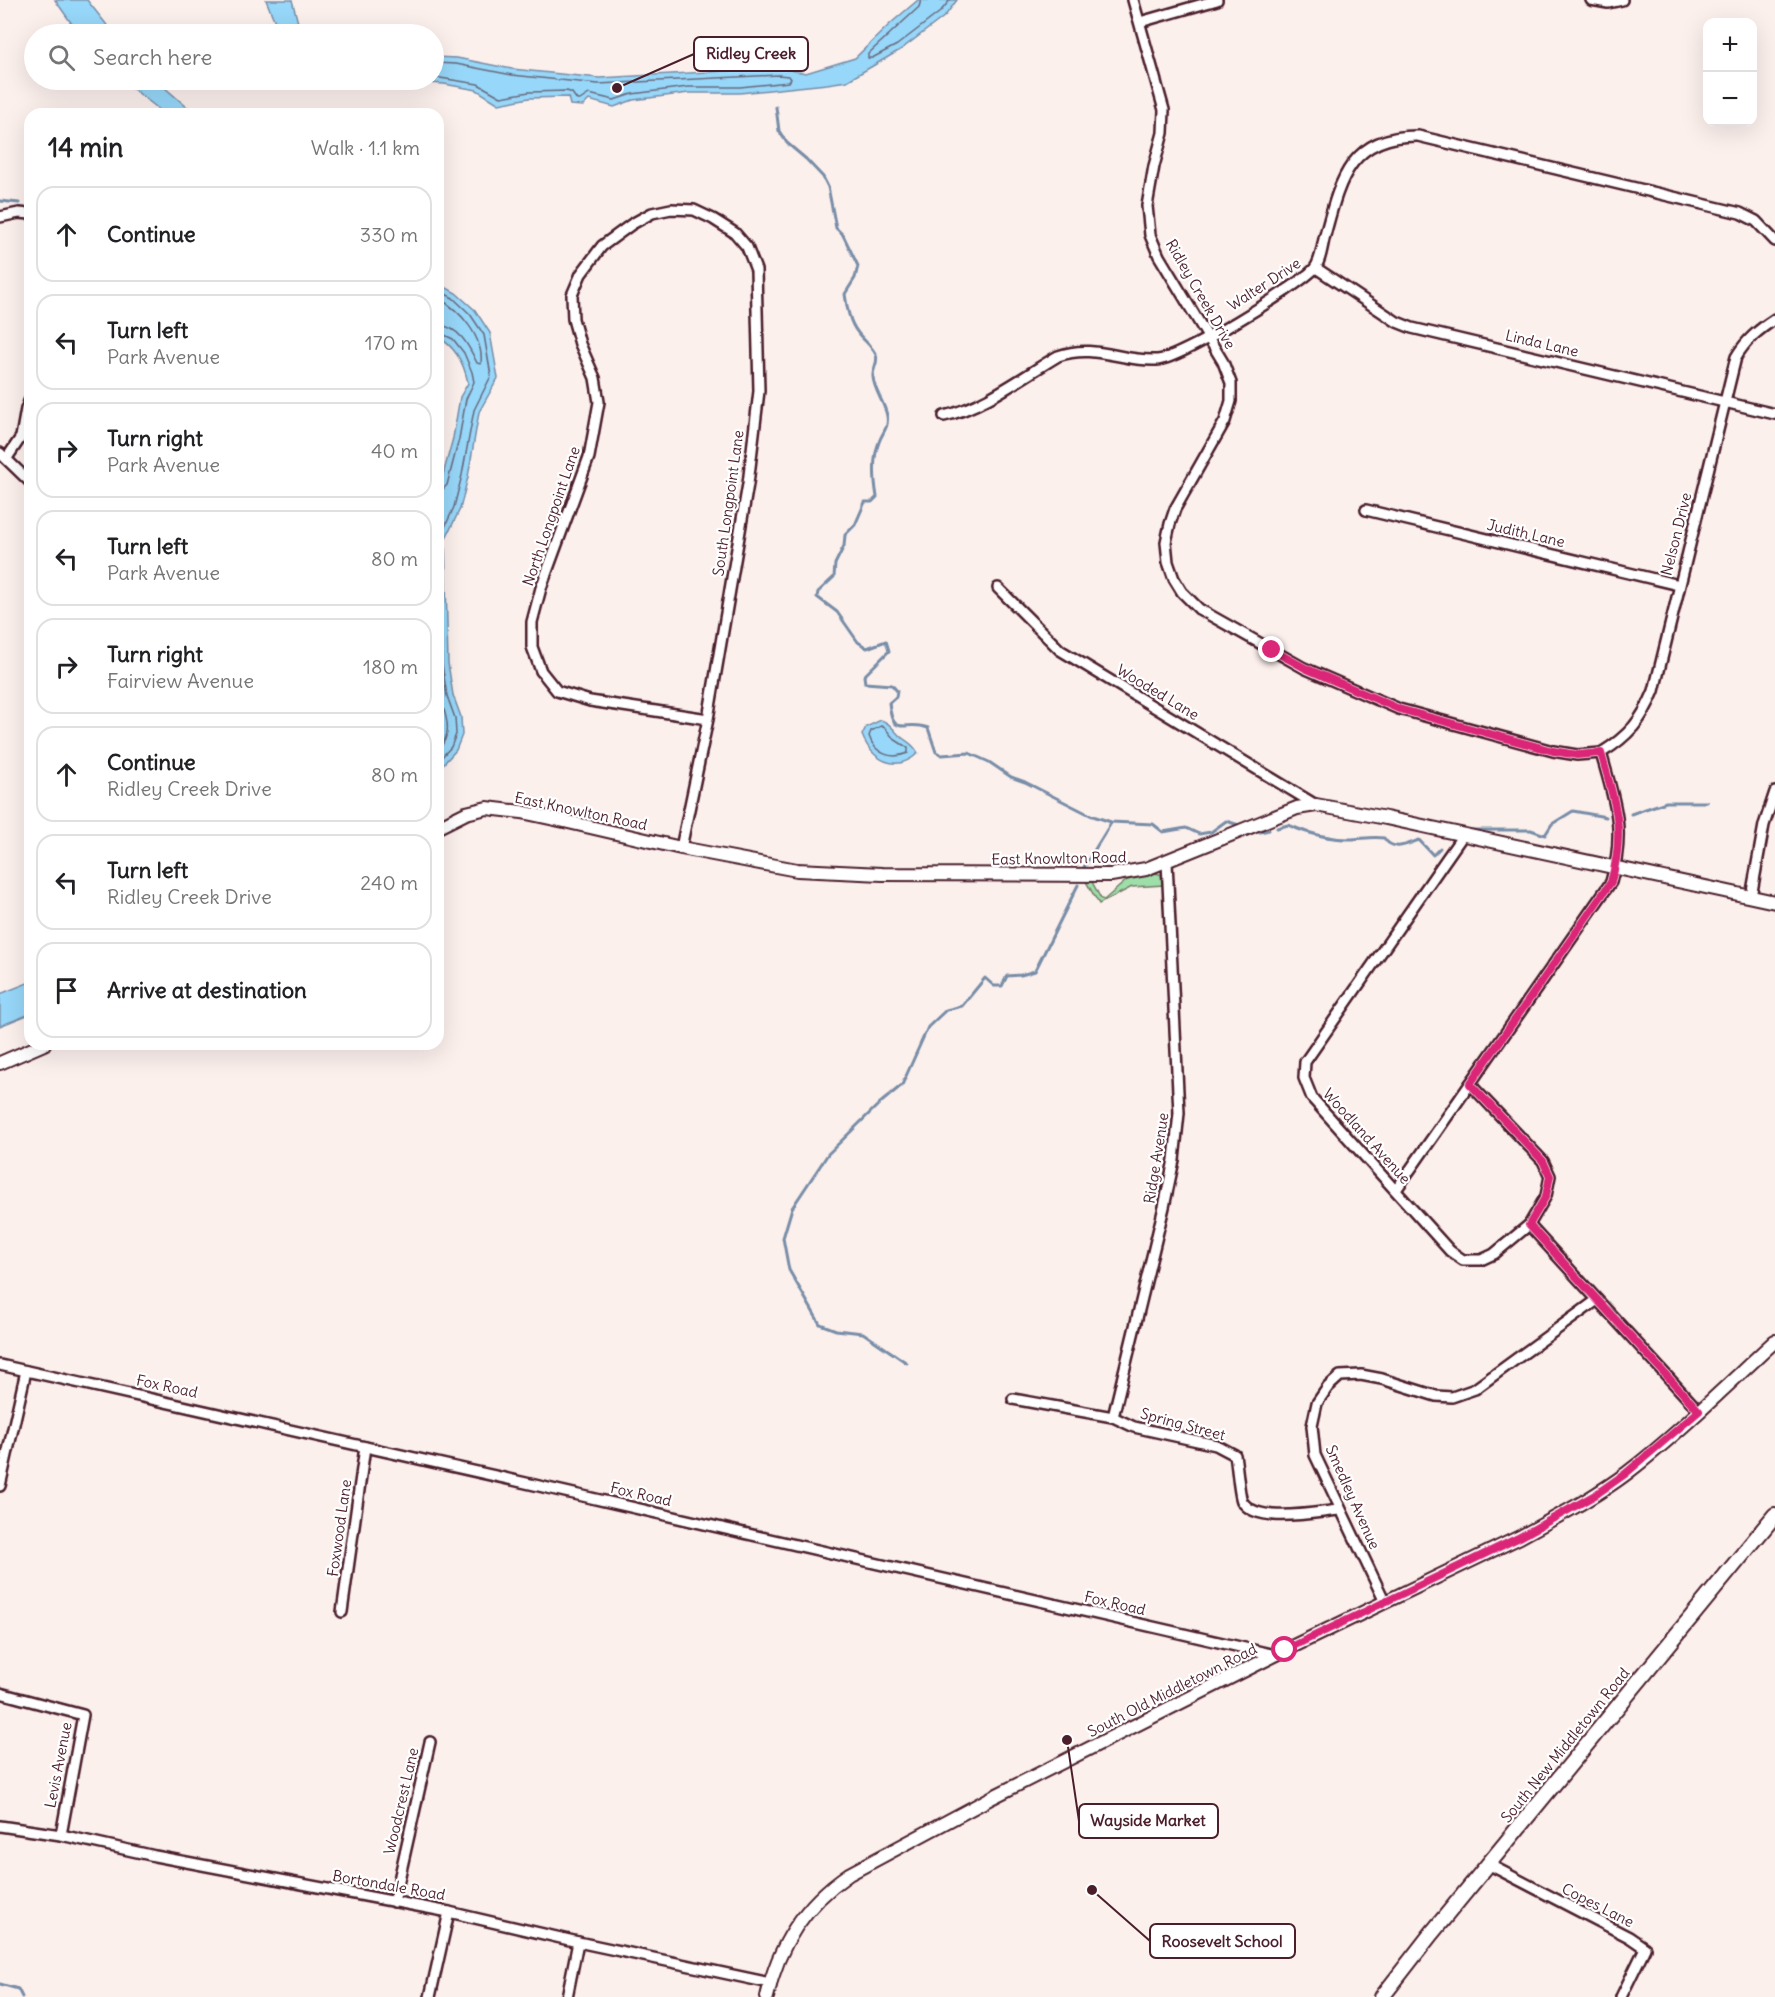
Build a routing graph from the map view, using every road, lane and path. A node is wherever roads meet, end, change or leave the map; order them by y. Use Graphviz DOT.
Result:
graph roads {
  1 [pos="1133,0"];
  2 [pos="1217,0"];
  3 [pos="1591,0"];
  4 [pos="1622,0"];
  5 [pos="1140,22"];
  6 [pos="671,209"];
  7 [pos="24,213"];
  8 [pos="0,216"];
  9 [pos="1775,241"];
  10 [pos="1316,268"];
  11 [pos="1775,319"];
  12 [pos="1209,337"];
  13 [pos="1725,402"];
  14 [pos="1775,414"];
  15 [pos="944,416"];
  16 [pos="24,420"];
  17 [pos="3,456"];
  18 [pos="24,476"];
  19 [pos="1366,510"];
  20 [pos="1679,585"];
  21 [pos="998,588"];
  22 [pos="708,719"];
  23 [pos="1601,753"];
  24 [pos="1775,792"];
  25 [pos="1316,805"];
  26 [pos="444,824"];
  27 [pos="1463,835"];
  28 [pos="681,848"];
  29 [pos="1167,862"];
  30 [pos="1615,867"];
  31 [pos="1751,897"];
  32 [pos="1775,902"];
  33 [pos="30,1050"];
  34 [pos="0,1063"];
  35 [pos="1470,1084"];
  36 [pos="1396,1190"];
  37 [pos="1529,1225"];
  38 [pos="1597,1300"];
  39 [pos="1775,1341"];
  40 [pos="0,1365"];
  41 [pos="26,1371"];
  42 [pos="1013,1399"];
  43 [pos="1699,1411"];
  44 [pos="1113,1417"];
  45 [pos="364,1447"];
  46 [pos="0,1486"];
  47 [pos="1340,1510"];
  48 [pos="1775,1515"];
  49 [pos="1385,1602"];
  50 [pos="342,1612"];
  51 [pos="1275,1655"];
  52 [pos="0,1693"];
  53 [pos="430,1742"];
  54 [pos="0,1826"];
  55 [pos="60,1835"];
  56 [pos="1488,1864"];
  57 [pos="394,1902"];
  58 [pos="449,1912"];
  59 [pos="578,1942"];
  60 [pos="770,1983"];
  61 [pos="430,1997"];
  62 [pos="567,1997"];
  63 [pos="767,1997"];
  64 [pos="1382,1997"];
  65 [pos="1621,1997"];
  1 -- 5 [label="street, Ridley Creek Drive"];
  2 -- 5 [label="street"];
  3 -- 4 [label="street"];
  5 -- 12 [label="street, Ridley Creek Drive"];
  6 -- 22 [label="street, South Longpoint Lane"];
  6 -- 22 [label="street, North Longpoint Lane"];
  7 -- 8 [label="street"];
  9 -- 10 [label="street, Walter Drive"];
  10 -- 12 [label="street, Walter Drive"];
  10 -- 13 [label="street, Linda Lane"];
  11 -- 13 [label="street, Nelson Drive"];
  12 -- 15 [label="street, Walter Drive"];
  12 -- 23 [label="street, Ridley Creek Drive"];
  13 -- 14 [label="street, Linda Lane"];
  13 -- 20 [label="street, Nelson Drive"];
  16 -- 17 [label="street"];
  17 -- 18 [label="street"];
  19 -- 20 [label="street, Judith Lane"];
  20 -- 23 [label="street, Nelson Drive"];
  21 -- 25 [label="street, Wooded Lane"];
  22 -- 28 [label="street, South Longpoint Lane"];
  23 -- 30 [label="street"];
  24 -- 31 [label="street"];
  25 -- 27 [label="main road, East Knowlton Road"];
  25 -- 29 [label="main road, East Knowlton Road"];
  26 -- 28 [label="main road, East Knowlton Road"];
  27 -- 30 [label="main road, East Knowlton Road"];
  27 -- 36 [label="street, Woodland Avenue"];
  28 -- 29 [label="main road, East Knowlton Road"];
  29 -- 44 [label="street, Ridge Avenue"];
  30 -- 31 [label="main road, East Knowlton Road"];
  30 -- 35 [label="street"];
  31 -- 32 [label="main road, East Knowlton Road"];
  33 -- 34 [label="main road"];
  35 -- 36 [label="street"];
  35 -- 37 [label="street"];
  36 -- 37 [label="street, Woodland Avenue"];
  37 -- 38 [label="street"];
  38 -- 43 [label="street"];
  38 -- 47 [label="street, Smedley Avenue"];
  39 -- 43 [label="main road, South Old Middletown Road"];
  40 -- 41 [label="street, Fox Road"];
  41 -- 45 [label="street, Fox Road"];
  41 -- 46 [label="street"];
  42 -- 44 [label="street, Spring Street"];
  43 -- 49 [label="main road, South Old Middletown Road"];
  44 -- 47 [label="street, Spring Street"];
  45 -- 50 [label="street, Foxwood Lane"];
  45 -- 51 [label="street, Fox Road"];
  47 -- 49 [label="street, Smedley Avenue"];
  48 -- 56 [label="main road, South New Middletown Road"];
  49 -- 51 [label="main road, South Old Middletown Road"];
  51 -- 60 [label="main road, South Old Middletown Road"];
  52 -- 55 [label="street, Levis Avenue"];
  53 -- 57 [label="street, Woodcrest Lane"];
  54 -- 55 [label="street, Bortondale Road"];
  55 -- 57 [label="street, Bortondale Road"];
  56 -- 64 [label="main road, South New Middletown Road"];
  56 -- 65 [label="street, Copes Lane"];
  57 -- 58 [label="street, Bortondale Road"];
  58 -- 59 [label="street, Bortondale Road"];
  58 -- 61 [label="street"];
  59 -- 60 [label="street, Bortondale Road"];
  59 -- 62 [label="street"];
  60 -- 63 [label="main road, South Old Middletown Road"];
}
